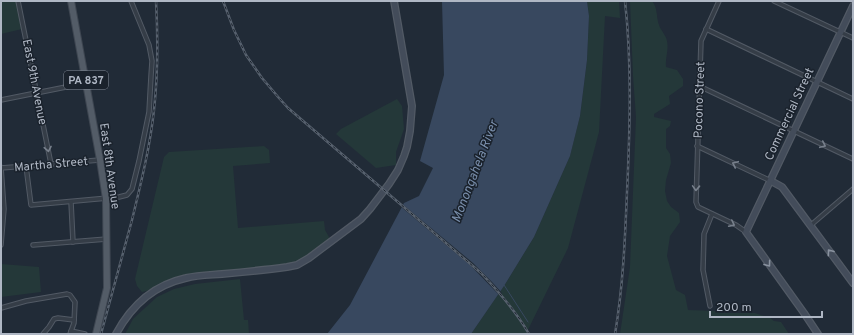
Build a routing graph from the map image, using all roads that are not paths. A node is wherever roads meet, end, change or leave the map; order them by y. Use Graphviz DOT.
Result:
graph roads {
  1 [pos="18,1"];
  2 [pos="132,1"];
  3 [pos="394,1"];
  4 [pos="719,1"];
  5 [pos="774,1"];
  6 [pos="72,2"];
  7 [pos="780,2"];
  8 [pos="853,6"];
  9 [pos="706,28"];
  10 [pos="841,32"];
  11 [pos="853,38"];
  12 [pos="817,82"];
  13 [pos="86,83"];
  14 [pos="699,86"];
  15 [pos="37,93"];
  16 [pos="853,99"];
  17 [pos="1,100"];
  18 [pos="794,131"];
  19 [pos="697,146"];
  20 [pos="853,159"];
  21 [pos="100,160"];
  22 [pos="51,164"];
  23 [pos="26,166"];
  24 [pos="1,168"];
  25 [pos="770,180"];
  26 [pos="852,190"];
  27 [pos="853,196"];
  28 [pos="106,199"];
  29 [pos="71,202"];
  30 [pos="712,214"];
  31 [pos="810,225"];
  32 [pos="746,232"];
  33 [pos="107,239"];
  34 [pos="73,242"];
  35 [pos="1,245"];
  36 [pos="33,245"];
  37 [pos="853,283"];
  38 [pos="710,306"];
  39 [pos="1,308"];
  40 [pos="74,320"];
  41 [pos="71,332"];
  42 [pos="43,334"];
  43 [pos="85,334"];
  44 [pos="96,334"];
  45 [pos="116,334"];
  46 [pos="818,334"];
  1 -- 15 [label="street, East 9th Avenue"];
  2 -- 28 [label="street"];
  3 -- 45 [label="street"];
  4 -- 9 [label="street, Pocono Street"];
  5 -- 7 [label="street"];
  6 -- 13 [label="main road, East 8th Avenue / PA 837"];
  7 -- 10 [label="street"];
  8 -- 10 [label="street, Commercial Street"];
  9 -- 12 [label="street"];
  9 -- 14 [label="street, Pocono Street"];
  10 -- 11 [label="street"];
  10 -- 12 [label="street, Commercial Street"];
  12 -- 16 [label="street"];
  12 -- 18 [label="street, Commercial Street"];
  13 -- 15 [label="street"];
  13 -- 21 [label="main road, East 8th Avenue / PA 837"];
  14 -- 18 [label="street"];
  14 -- 19 [label="street, Pocono Street"];
  15 -- 17 [label="street"];
  15 -- 22 [label="street, East 9th Avenue, one-way"];
  18 -- 20 [label="street, one-way"];
  18 -- 25 [label="street, Commercial Street"];
  25 -- 19 [label="street, one-way"];
  19 -- 30 [label="street, Pocono Street, one-way"];
  21 -- 22 [label="street, Martha Street"];
  21 -- 28 [label="main road, East 8th Avenue / PA 837"];
  22 -- 23 [label="street, Martha Street"];
  23 -- 24 [label="street, Martha Street"];
  23 -- 29 [label="street"];
  24 -- 35 [label="street"];
  25 -- 31 [label="street"];
  25 -- 32 [label="street, Commercial Street"];
  26 -- 27 [label="street"];
  26 -- 31 [label="street"];
  28 -- 29 [label="street"];
  28 -- 33 [label="main road, East 8th Avenue / PA 837"];
  29 -- 34 [label="street"];
  30 -- 32 [label="street, one-way"];
  30 -- 38 [label="street"];
  37 -- 31 [label="street, one-way"];
  32 -- 46 [label="street, one-way"];
  33 -- 34 [label="street"];
  33 -- 44 [label="main road, East 8th Avenue / PA 837"];
  34 -- 36 [label="street"];
  39 -- 40 [label="street"];
  40 -- 41 [label="street"];
  40 -- 42 [label="street"];
  41 -- 43 [label="street"];
}
